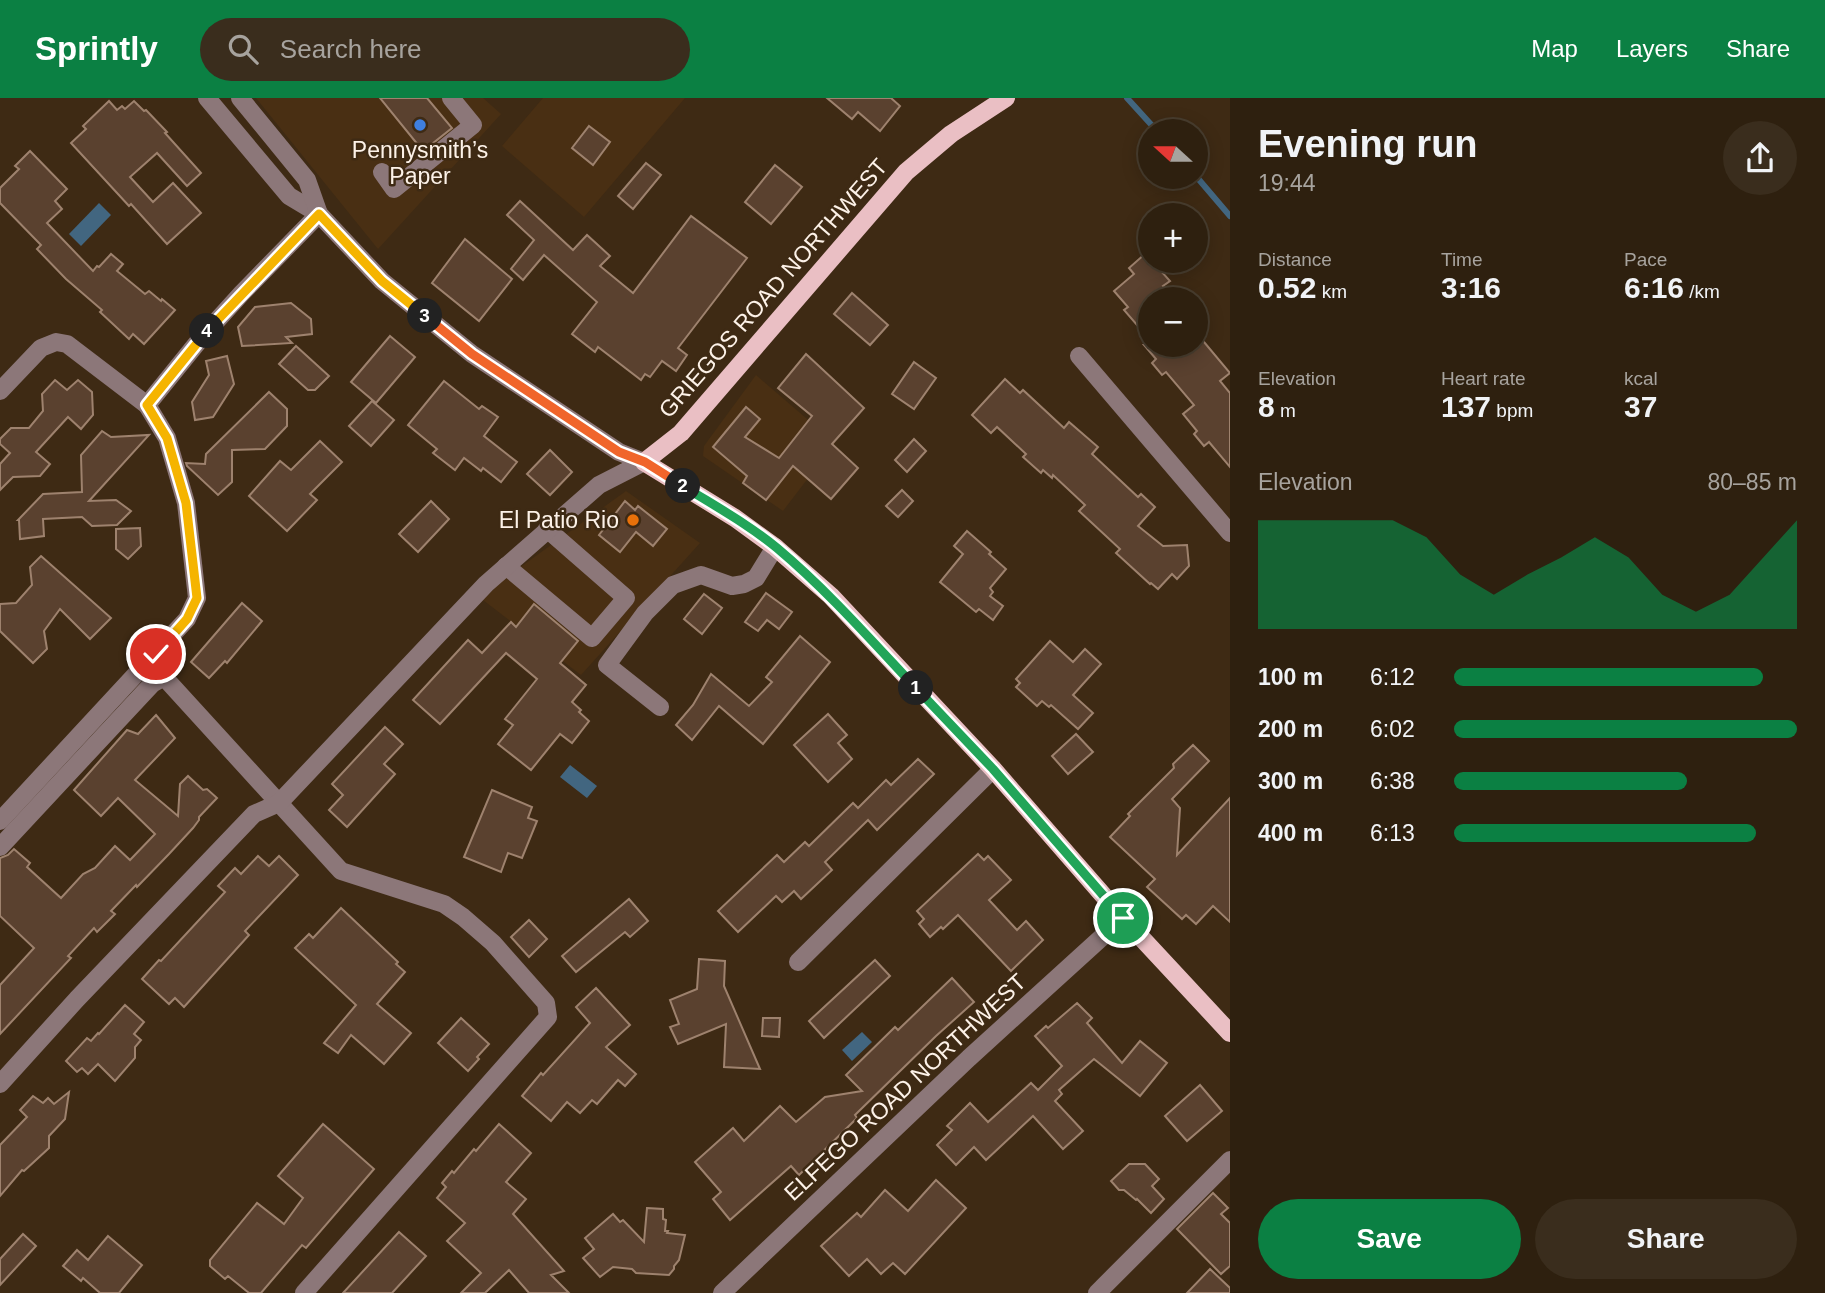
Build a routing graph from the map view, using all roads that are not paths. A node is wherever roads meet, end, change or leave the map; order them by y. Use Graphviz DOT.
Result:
graph roads {
  1 [pos="207,98"];
  2 [pos="240,98"];
  3 [pos="451,98"];
  4 [pos="1006,98"];
  5 [pos="382,172"];
  6 [pos="319,214"];
  7 [pos="1079,356"];
  8 [pos="0,391"];
  9 [pos="147,405"];
  10 [pos="645,462"];
  11 [pos="547,529"];
  12 [pos="1230,533"];
  13 [pos="775,547"];
  14 [pos="506,566"];
  15 [pos="626,598"];
  16 [pos="645,613"];
  17 [pos="660,708"];
  18 [pos="993,769"];
  19 [pos="279,803"];
  20 [pos="0,821"];
  21 [pos="0,847"];
  22 [pos="1123,918"];
  23 [pos="798,962"];
  24 [pos="1230,1033"];
  25 [pos="0,1084"];
  26 [pos="1230,1160"];
  27 [pos="304,1293"];
  28 [pos="722,1293"];
  29 [pos="1097,1293"];
  1 -- 6 [label="street"];
  2 -- 6 [label="street"];
  3 -- 5 [label="street"];
  4 -- 10 [label="main road, GRIEGOS ROAD NORTHWEST"];
  6 -- 9 [label="street"];
  6 -- 10 [label="street"];
  7 -- 12 [label="street"];
  8 -- 9 [label="street"];
  9 -- 20 [label="street"];
  10 -- 11 [label="street, GRIEGOS ROAD NORTHWEST"];
  10 -- 13 [label="main road"];
  11 -- 14 [label="street, GRIEGOS ROAD NORTHWEST"];
  11 -- 15 [label="street"];
  13 -- 16 [label="street"];
  13 -- 18 [label="main road"];
  14 -- 15 [label="street"];
  14 -- 19 [label="street, GRIEGOS ROAD NORTHWEST"];
  15 -- 16 [label="street"];
  16 -- 17 [label="street"];
  18 -- 22 [label="main road"];
  18 -- 23 [label="street"];
  19 -- 21 [label="street"];
  19 -- 25 [label="street, GRIEGOS ROAD NORTHWEST"];
  19 -- 27 [label="street"];
  22 -- 24 [label="main road"];
  22 -- 28 [label="street, ELFEGO ROAD NORTHWEST"];
  26 -- 29 [label="street"];
}
